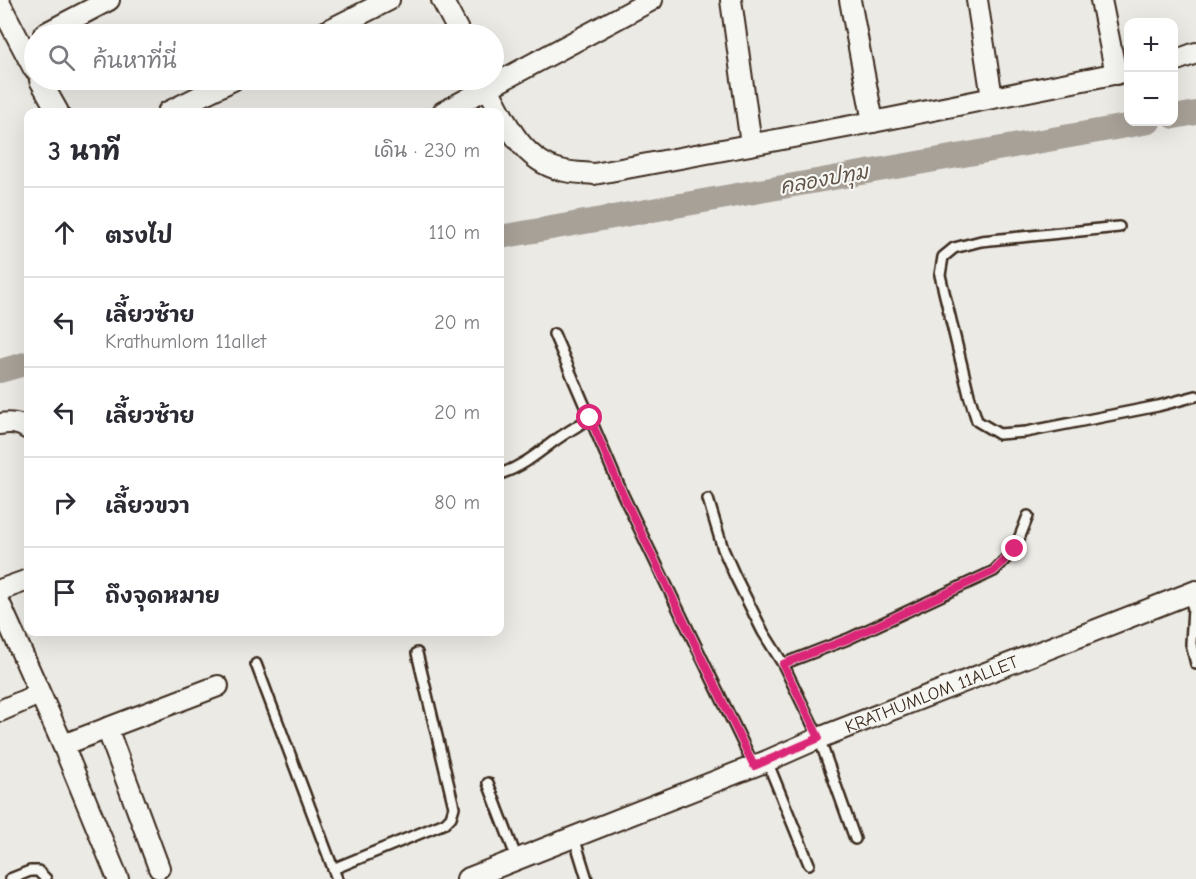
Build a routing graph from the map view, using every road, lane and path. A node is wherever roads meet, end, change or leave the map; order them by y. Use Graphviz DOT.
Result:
graph roads {
  1 [pos="109,0"];
  2 [pos="389,0"];
  3 [pos="442,0"];
  4 [pos="652,0"];
  5 [pos="731,0"];
  6 [pos="850,0"];
  7 [pos="977,0"];
  8 [pos="1101,0"];
  9 [pos="0,4"];
  10 [pos="63,24"];
  11 [pos="341,24"];
  12 [pos="455,24"];
  13 [pos="24,37"];
  14 [pos="1196,53"];
  15 [pos="1178,59"];
  16 [pos="1122,73"];
  17 [pos="504,75"];
  18 [pos="46,90"];
  19 [pos="213,90"];
  20 [pos="477,90"];
  21 [pos="489,90"];
  22 [pos="992,98"];
  23 [pos="56,108"];
  24 [pos="176,108"];
  25 [pos="449,108"];
  26 [pos="499,108"];
  27 [pos="504,118"];
  28 [pos="873,122"];
  29 [pos="751,144"];
  30 [pos="1119,227"];
  31 [pos="554,334"];
  32 [pos="1196,396"];
  33 [pos="590,418"];
  34 [pos="0,424"];
  35 [pos="24,426"];
  36 [pos="504,473"];
  37 [pos="708,499"];
  38 [pos="1028,516"];
  39 [pos="24,581"];
  40 [pos="0,590"];
  41 [pos="1192,592"];
  42 [pos="0,604"];
  43 [pos="417,653"];
  44 [pos="256,664"];
  45 [pos="783,664"];
  46 [pos="1196,664"];
  47 [pos="218,686"];
  48 [pos="39,694"];
  49 [pos="0,711"];
  50 [pos="107,728"];
  51 [pos="819,738"];
  52 [pos="63,746"];
  53 [pos="761,764"];
  54 [pos="488,783"];
  55 [pos="574,837"];
  56 [pos="855,839"];
  57 [pos="517,859"];
  58 [pos="809,864"];
  59 [pos="159,868"];
  60 [pos="333,869"];
  61 [pos="476,877"];
  62 [pos="10,879"];
  63 [pos="46,879"];
  64 [pos="118,879"];
  65 [pos="337,879"];
  66 [pos="587,879"];
  1 -- 10 [label="street"];
  2 -- 11 [label="street"];
  3 -- 12 [label="street"];
  4 -- 17 [label="street"];
  5 -- 29 [label="street"];
  6 -- 28 [label="street"];
  7 -- 22 [label="street"];
  8 -- 16 [label="street"];
  9 -- 13 [label="street"];
  14 -- 15 [label="street"];
  16 -- 22 [label="street"];
  18 -- 23 [label="street"];
  19 -- 24 [label="street"];
  20 -- 25 [label="street"];
  21 -- 26 [label="street"];
  22 -- 28 [label="street"];
  27 -- 29 [label="street"];
  28 -- 29 [label="street"];
  30 -- 32 [label="lane"];
  31 -- 33 [label="lane"];
  33 -- 36 [label="lane"];
  33 -- 53 [label="lane"];
  34 -- 35 [label="street"];
  37 -- 45 [label="lane"];
  38 -- 45 [label="lane"];
  39 -- 40 [label="street"];
  41 -- 46 [label="lane"];
  41 -- 51 [label="street, KRATHUMLOM 11ALLET"];
  42 -- 48 [label="street"];
  43 -- 60 [label="lane"];
  44 -- 60 [label="lane"];
  45 -- 51 [label="lane"];
  47 -- 50 [label="street"];
  48 -- 49 [label="street"];
  48 -- 52 [label="street"];
  50 -- 52 [label="street"];
  50 -- 59 [label="street"];
  51 -- 53 [label="street, KRATHUMLOM 11ALLET"];
  51 -- 56 [label="lane"];
  52 -- 64 [label="street"];
  53 -- 55 [label="street, KRATHUMLOM 11ALLET"];
  53 -- 58 [label="lane"];
  54 -- 57 [label="lane"];
  55 -- 57 [label="street, KRATHUMLOM 11ALLET"];
  55 -- 66 [label="lane"];
  57 -- 61 [label="street, KRATHUMLOM 11ALLET"];
  60 -- 65 [label="lane"];
  62 -- 63 [label="lane"];
}
